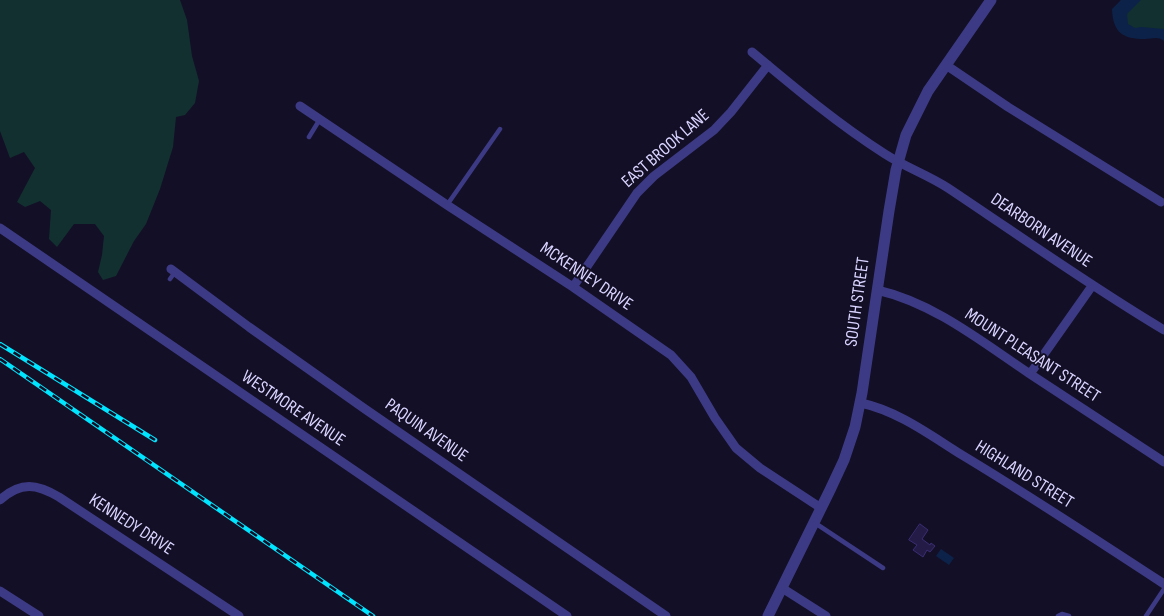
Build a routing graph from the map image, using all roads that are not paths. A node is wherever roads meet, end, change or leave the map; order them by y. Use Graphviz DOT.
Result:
graph roads {
  1 [pos="991,0"];
  2 [pos="752,52"];
  3 [pos="768,65"];
  4 [pos="946,65"];
  5 [pos="300,106"];
  6 [pos="320,119"];
  7 [pos="500,128"];
  8 [pos="309,137"];
  9 [pos="898,162"];
  10 [pos="1161,202"];
  11 [pos="447,205"];
  12 [pos="0,228"];
  13 [pos="172,273"];
  14 [pos="1092,286"];
  15 [pos="573,287"];
  16 [pos="877,290"];
  17 [pos="1164,330"];
  18 [pos="1030,374"];
  19 [pos="861,403"];
  20 [pos="1164,462"];
  21 [pos="0,500"];
  22 [pos="821,508"];
  23 [pos="814,523"];
  24 [pos="883,568"];
  25 [pos="1164,584"];
  26 [pos="782,588"];
  27 [pos="1164,589"];
  28 [pos="0,591"];
  29 [pos="39,616"];
  30 [pos="239,616"];
  31 [pos="566,616"];
  32 [pos="666,616"];
  33 [pos="768,616"];
  34 [pos="826,616"];
  35 [pos="1058,616"];
  36 [pos="1069,616"];
  37 [pos="1146,616"];
  1 -- 4 [label="street, SOUTH STREET"];
  2 -- 3 [label="street, DEARBORN AVENUE"];
  3 -- 9 [label="street, DEARBORN AVENUE"];
  3 -- 15 [label="street, EAST BROOK LANE"];
  4 -- 9 [label="street, SOUTH STREET"];
  4 -- 10 [label="street"];
  5 -- 6 [label="street, MCKENNEY DRIVE"];
  6 -- 8 [label="lane"];
  6 -- 11 [label="street, MCKENNEY DRIVE"];
  7 -- 11 [label="lane"];
  9 -- 14 [label="street, DEARBORN AVENUE"];
  9 -- 16 [label="street, SOUTH STREET"];
  11 -- 15 [label="street, MCKENNEY DRIVE"];
  12 -- 31 [label="street, WESTMORE AVENUE"];
  13 -- 32 [label="street, PAQUIN AVENUE"];
  14 -- 17 [label="street, DEARBORN AVENUE"];
  14 -- 18 [label="street"];
  15 -- 22 [label="street, MCKENNEY DRIVE"];
  16 -- 18 [label="street, MOUNT PLEASANT STREET"];
  16 -- 19 [label="street, SOUTH STREET"];
  18 -- 20 [label="street, MOUNT PLEASANT STREET"];
  19 -- 22 [label="street, SOUTH STREET"];
  19 -- 25 [label="street, HIGHLAND STREET"];
  21 -- 30 [label="street, KENNEDY DRIVE"];
  22 -- 23 [label="street, SOUTH STREET"];
  23 -- 24 [label="lane"];
  23 -- 26 [label="street, SOUTH STREET"];
  26 -- 33 [label="street, SOUTH STREET"];
  26 -- 34 [label="street"];
  27 -- 37 [label="lane"];
  28 -- 29 [label="street"];
  35 -- 36 [label="lane"];
}
